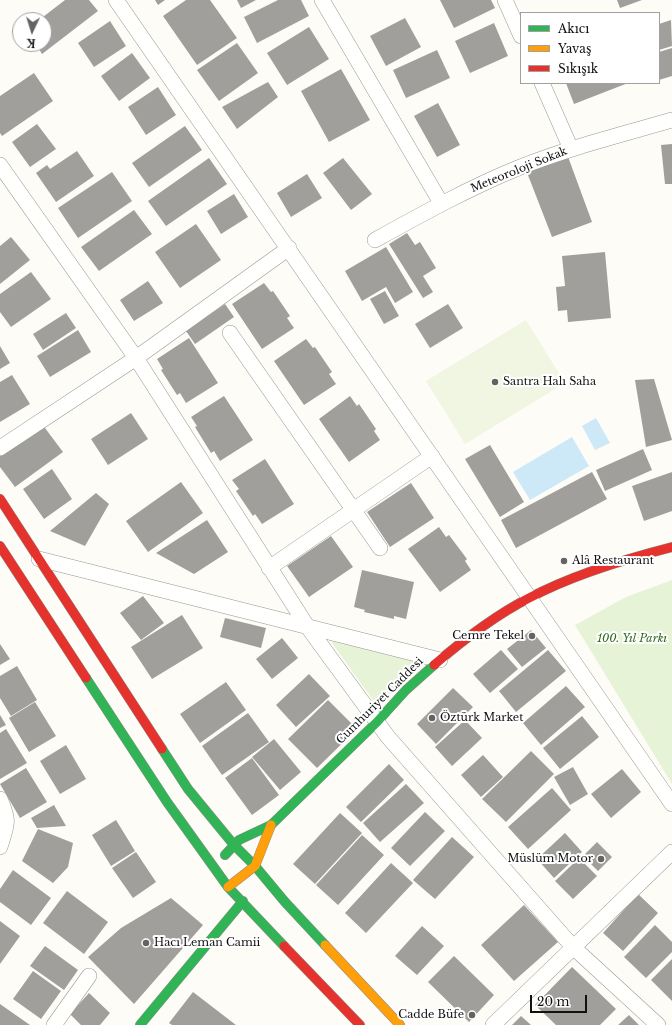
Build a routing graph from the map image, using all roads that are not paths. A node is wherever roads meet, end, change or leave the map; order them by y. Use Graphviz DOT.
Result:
graph roads {
  1 [pos="116,0"];
  2 [pos="322,0"];
  3 [pos="505,0"];
  4 [pos="520,34"];
  5 [pos="542,84"];
  6 [pos="672,120"];
  7 [pos="571,148"];
  8 [pos="0,165"];
  9 [pos="442,203"];
  10 [pos="375,240"];
  11 [pos="289,248"];
  12 [pos="230,333"];
  13 [pos="136,358"];
  14 [pos="0,448"];
  15 [pos="432,456"];
  16 [pos="0,499"];
  17 [pos="354,510"];
  18 [pos="0,546"];
  19 [pos="672,547"];
  20 [pos="380,548"];
  21 [pos="39,559"];
  22 [pos="269,568"];
  23 [pos="529,598"];
  24 [pos="307,626"];
  25 [pos="440,660"];
  26 [pos="377,722"];
  27 [pos="0,800"];
  28 [pos="672,804"];
  29 [pos="271,825"];
  30 [pos="1,840"];
  31 [pos="234,845"];
  32 [pos="672,852"];
  33 [pos="255,866"];
  34 [pos="214,867"];
  35 [pos="228,887"];
  36 [pos="243,902"];
  37 [pos="573,947"];
  38 [pos="89,976"];
  39 [pos="54,1025"];
  40 [pos="140,1025"];
  41 [pos="360,1025"];
  42 [pos="400,1025"];
  43 [pos="493,1025"];
  44 [pos="658,1025"];
  1 -- 11 [label="street"];
  2 -- 9 [label="street"];
  3 -- 4 [label="street"];
  5 -- 7 [label="street"];
  6 -- 7 [label="street, Meteoroloji Sokak"];
  7 -- 9 [label="street, Meteoroloji Sokak"];
  8 -- 13 [label="street"];
  9 -- 10 [label="street, Meteoroloji Sokak"];
  11 -- 13 [label="street"];
  11 -- 15 [label="street"];
  12 -- 17 [label="street"];
  13 -- 14 [label="street"];
  13 -- 22 [label="street"];
  15 -- 17 [label="street"];
  15 -- 23 [label="street"];
  16 -- 21 [label="street"];
  17 -- 20 [label="street"];
  17 -- 22 [label="street"];
  18 -- 34 [label="street"];
  19 -- 23 [label="street, Cumhuriyet Caddesi"];
  21 -- 24 [label="street"];
  21 -- 31 [label="street"];
  22 -- 24 [label="street"];
  23 -- 25 [label="street, Cumhuriyet Caddesi"];
  23 -- 28 [label="street"];
  24 -- 25 [label="street"];
  24 -- 26 [label="street"];
  25 -- 26 [label="street, Cumhuriyet Caddesi"];
  26 -- 29 [label="street, Cumhuriyet Caddesi"];
  26 -- 37 [label="street"];
  27 -- 30 [label="street"];
  29 -- 31 [label="street, Cumhuriyet Caddesi"];
  29 -- 33 [label="street, Cumhuriyet Caddesi"];
  31 -- 33 [label="street"];
  31 -- 34 [label="street, Cumhuriyet Caddesi"];
  32 -- 37 [label="street"];
  33 -- 35 [label="street"];
  33 -- 42 [label="street"];
  34 -- 35 [label="street"];
  35 -- 36 [label="street"];
  36 -- 40 [label="street"];
  36 -- 41 [label="street"];
  37 -- 43 [label="street"];
  37 -- 44 [label="street"];
  38 -- 39 [label="street"];
}
